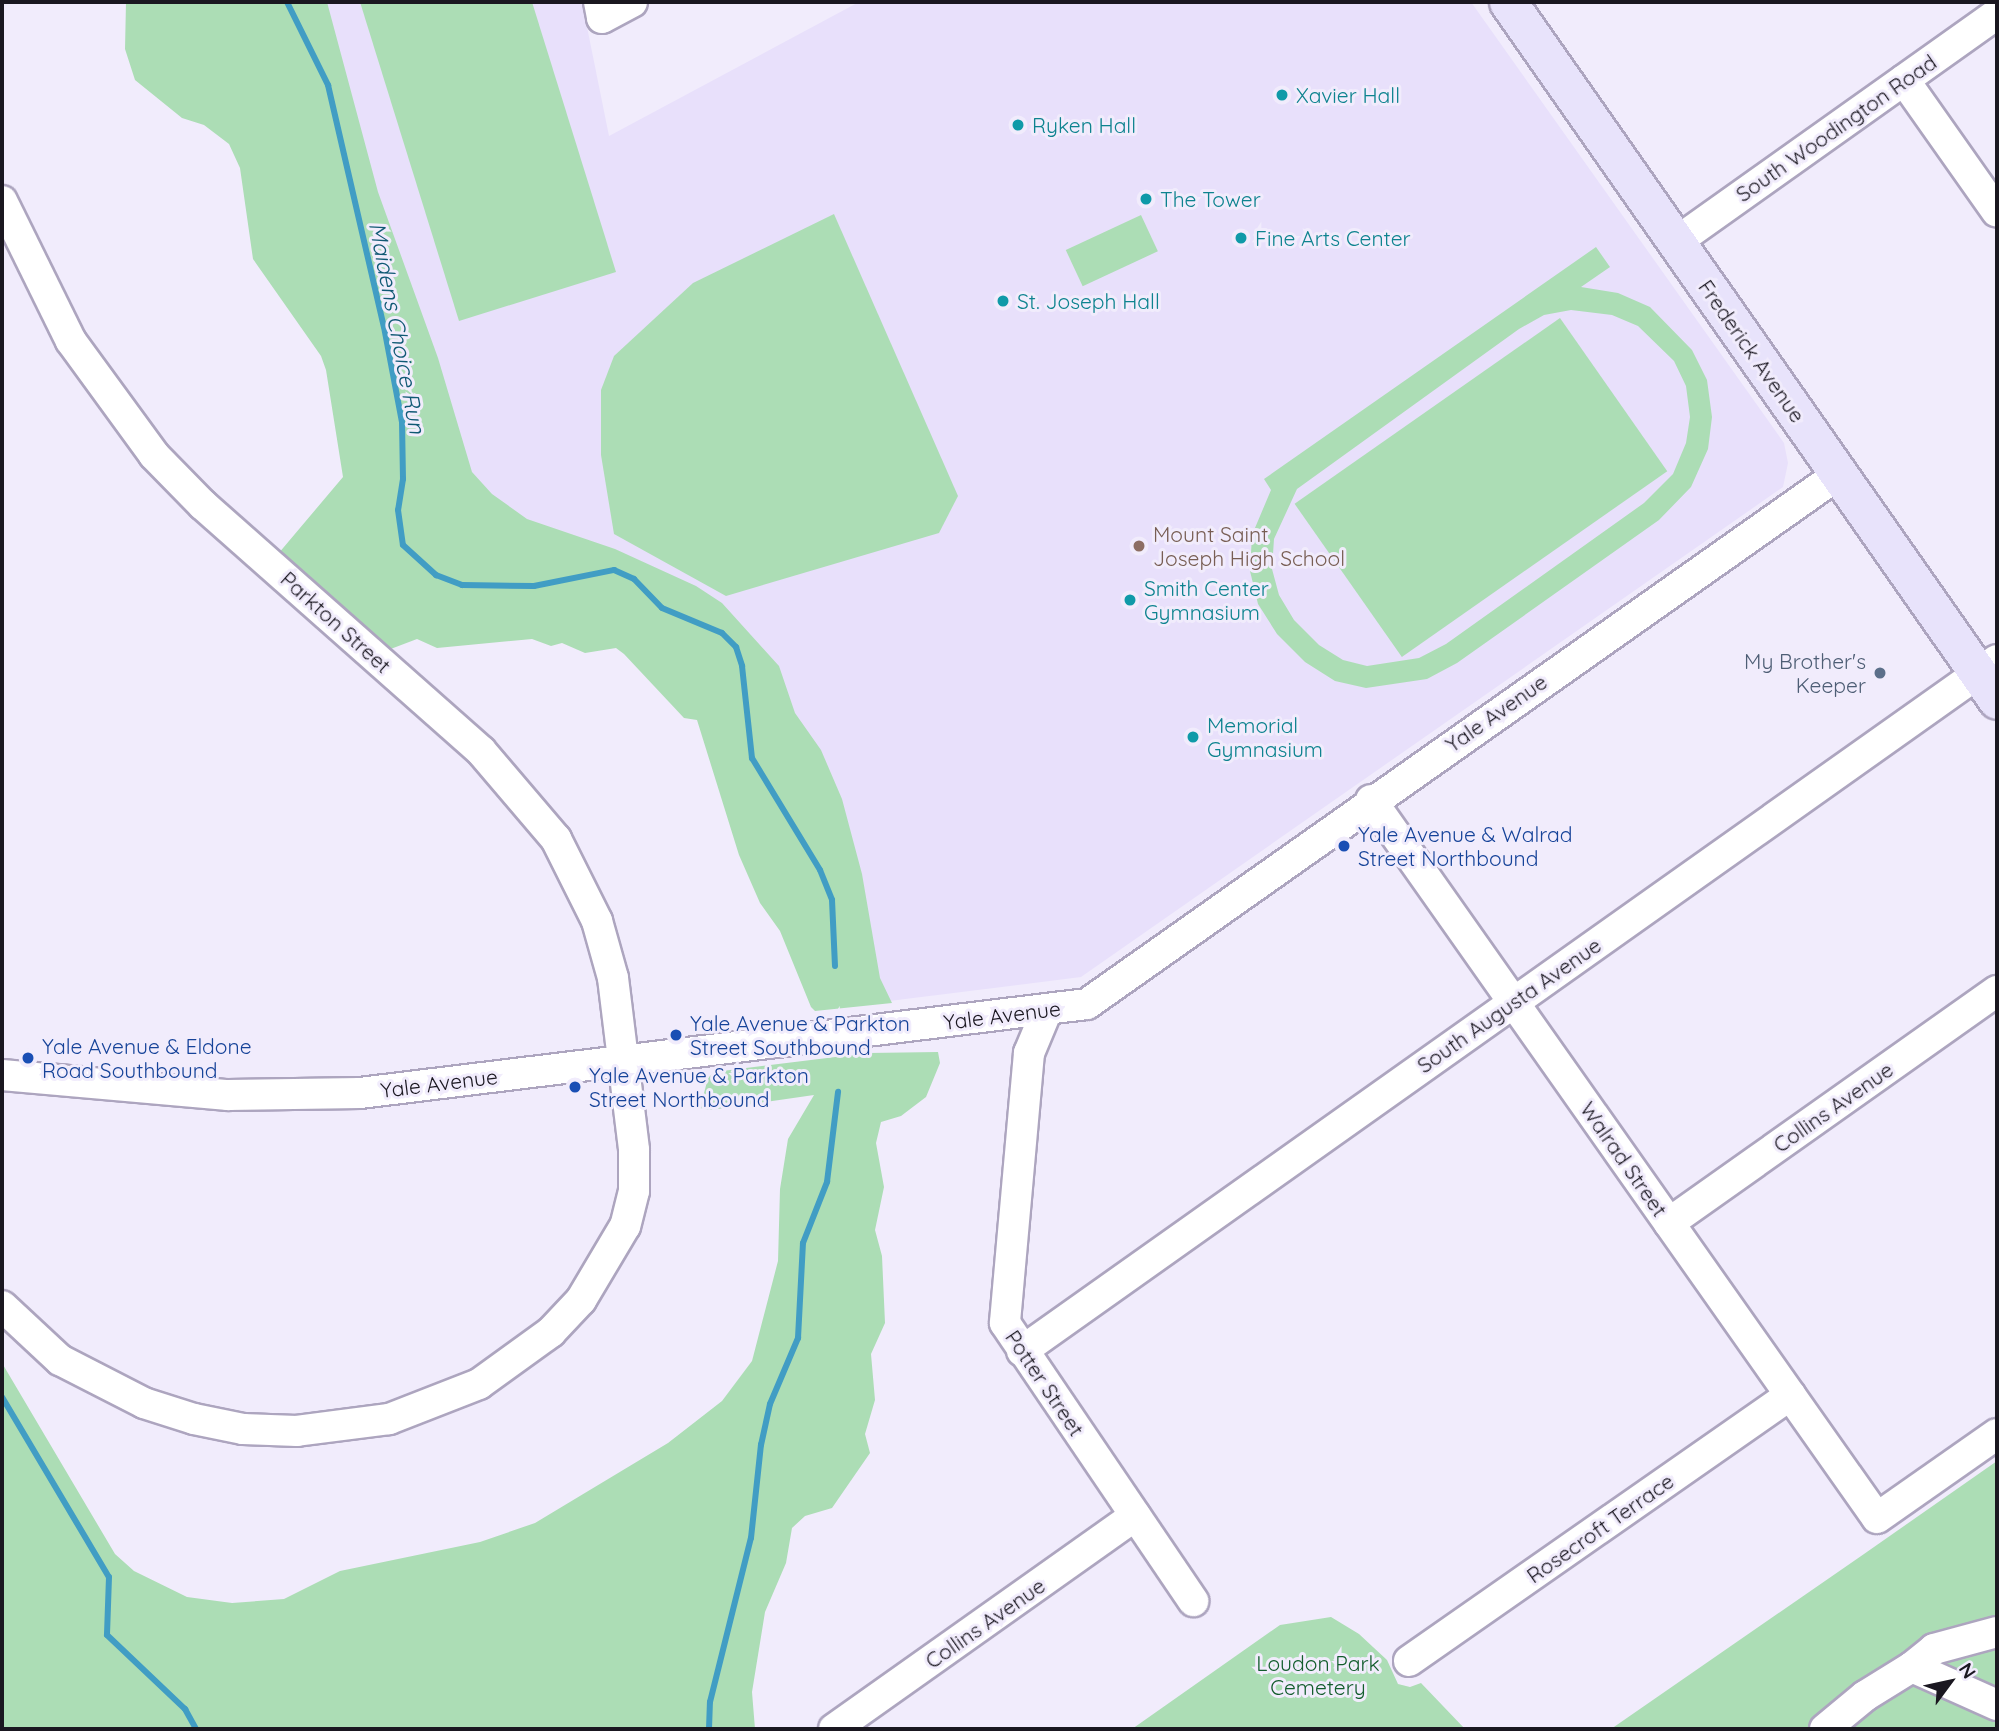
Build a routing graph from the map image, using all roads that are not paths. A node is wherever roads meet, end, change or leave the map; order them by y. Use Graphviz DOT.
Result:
graph roads {
  1 [pos="632,2"];
  2 [pos="1508,2"];
  3 [pos="601,10"];
  4 [pos="1997,14"];
  5 [pos="1903,80"];
  6 [pos="2,201"];
  7 [pos="1997,212"];
  8 [pos="1676,242"];
  9 [pos="1839,474"];
  10 [pos="1991,678"];
  11 [pos="1371,800"];
  12 [pos="1997,990"];
  13 [pos="1514,1002"];
  14 [pos="1047,1010"];
  15 [pos="625,1061"];
  16 [pos="2,1075"];
  17 [pos="1669,1223"];
  18 [pos="2,1306"];
  19 [pos="1021,1350"];
  20 [pos="1791,1395"];
  21 [pos="1997,1434"];
  22 [pos="1135,1516"];
  23 [pos="1193,1601"];
  24 [pos="1997,1632"];
  25 [pos="1409,1661"];
  26 [pos="1912,1667"];
  27 [pos="1997,1705"];
  28 [pos="834,1729"];
  29 [pos="1825,1729"];
  1 -- 3 [label="street"];
  2 -- 8 [label="main road, Frederick Avenue"];
  4 -- 5 [label="street, South Woodington Road"];
  5 -- 7 [label="street"];
  5 -- 8 [label="street, South Woodington Road"];
  6 -- 15 [label="street, Parkton Street"];
  8 -- 9 [label="main road, Frederick Avenue"];
  9 -- 10 [label="main road, Frederick Avenue"];
  9 -- 11 [label="street, Yale Avenue"];
  10 -- 13 [label="street, South Augusta Avenue"];
  11 -- 13 [label="street, Walrad Street"];
  11 -- 14 [label="street, Yale Avenue"];
  12 -- 17 [label="street, Collins Avenue"];
  13 -- 17 [label="street, Walrad Street"];
  13 -- 19 [label="street, South Augusta Avenue"];
  14 -- 15 [label="street, Yale Avenue"];
  14 -- 19 [label="street, Potter Street"];
  15 -- 16 [label="street, Yale Avenue"];
  15 -- 18 [label="street, Parkton Street"];
  17 -- 20 [label="street, Walrad Street"];
  19 -- 22 [label="street, Potter Street"];
  20 -- 21 [label="street, Walrad Street"];
  20 -- 25 [label="street, Rosecroft Terrace"];
  22 -- 23 [label="street, Potter Street"];
  22 -- 28 [label="street, Collins Avenue"];
  24 -- 26 [label="street"];
  26 -- 27 [label="street"];
  26 -- 29 [label="street"];
}
